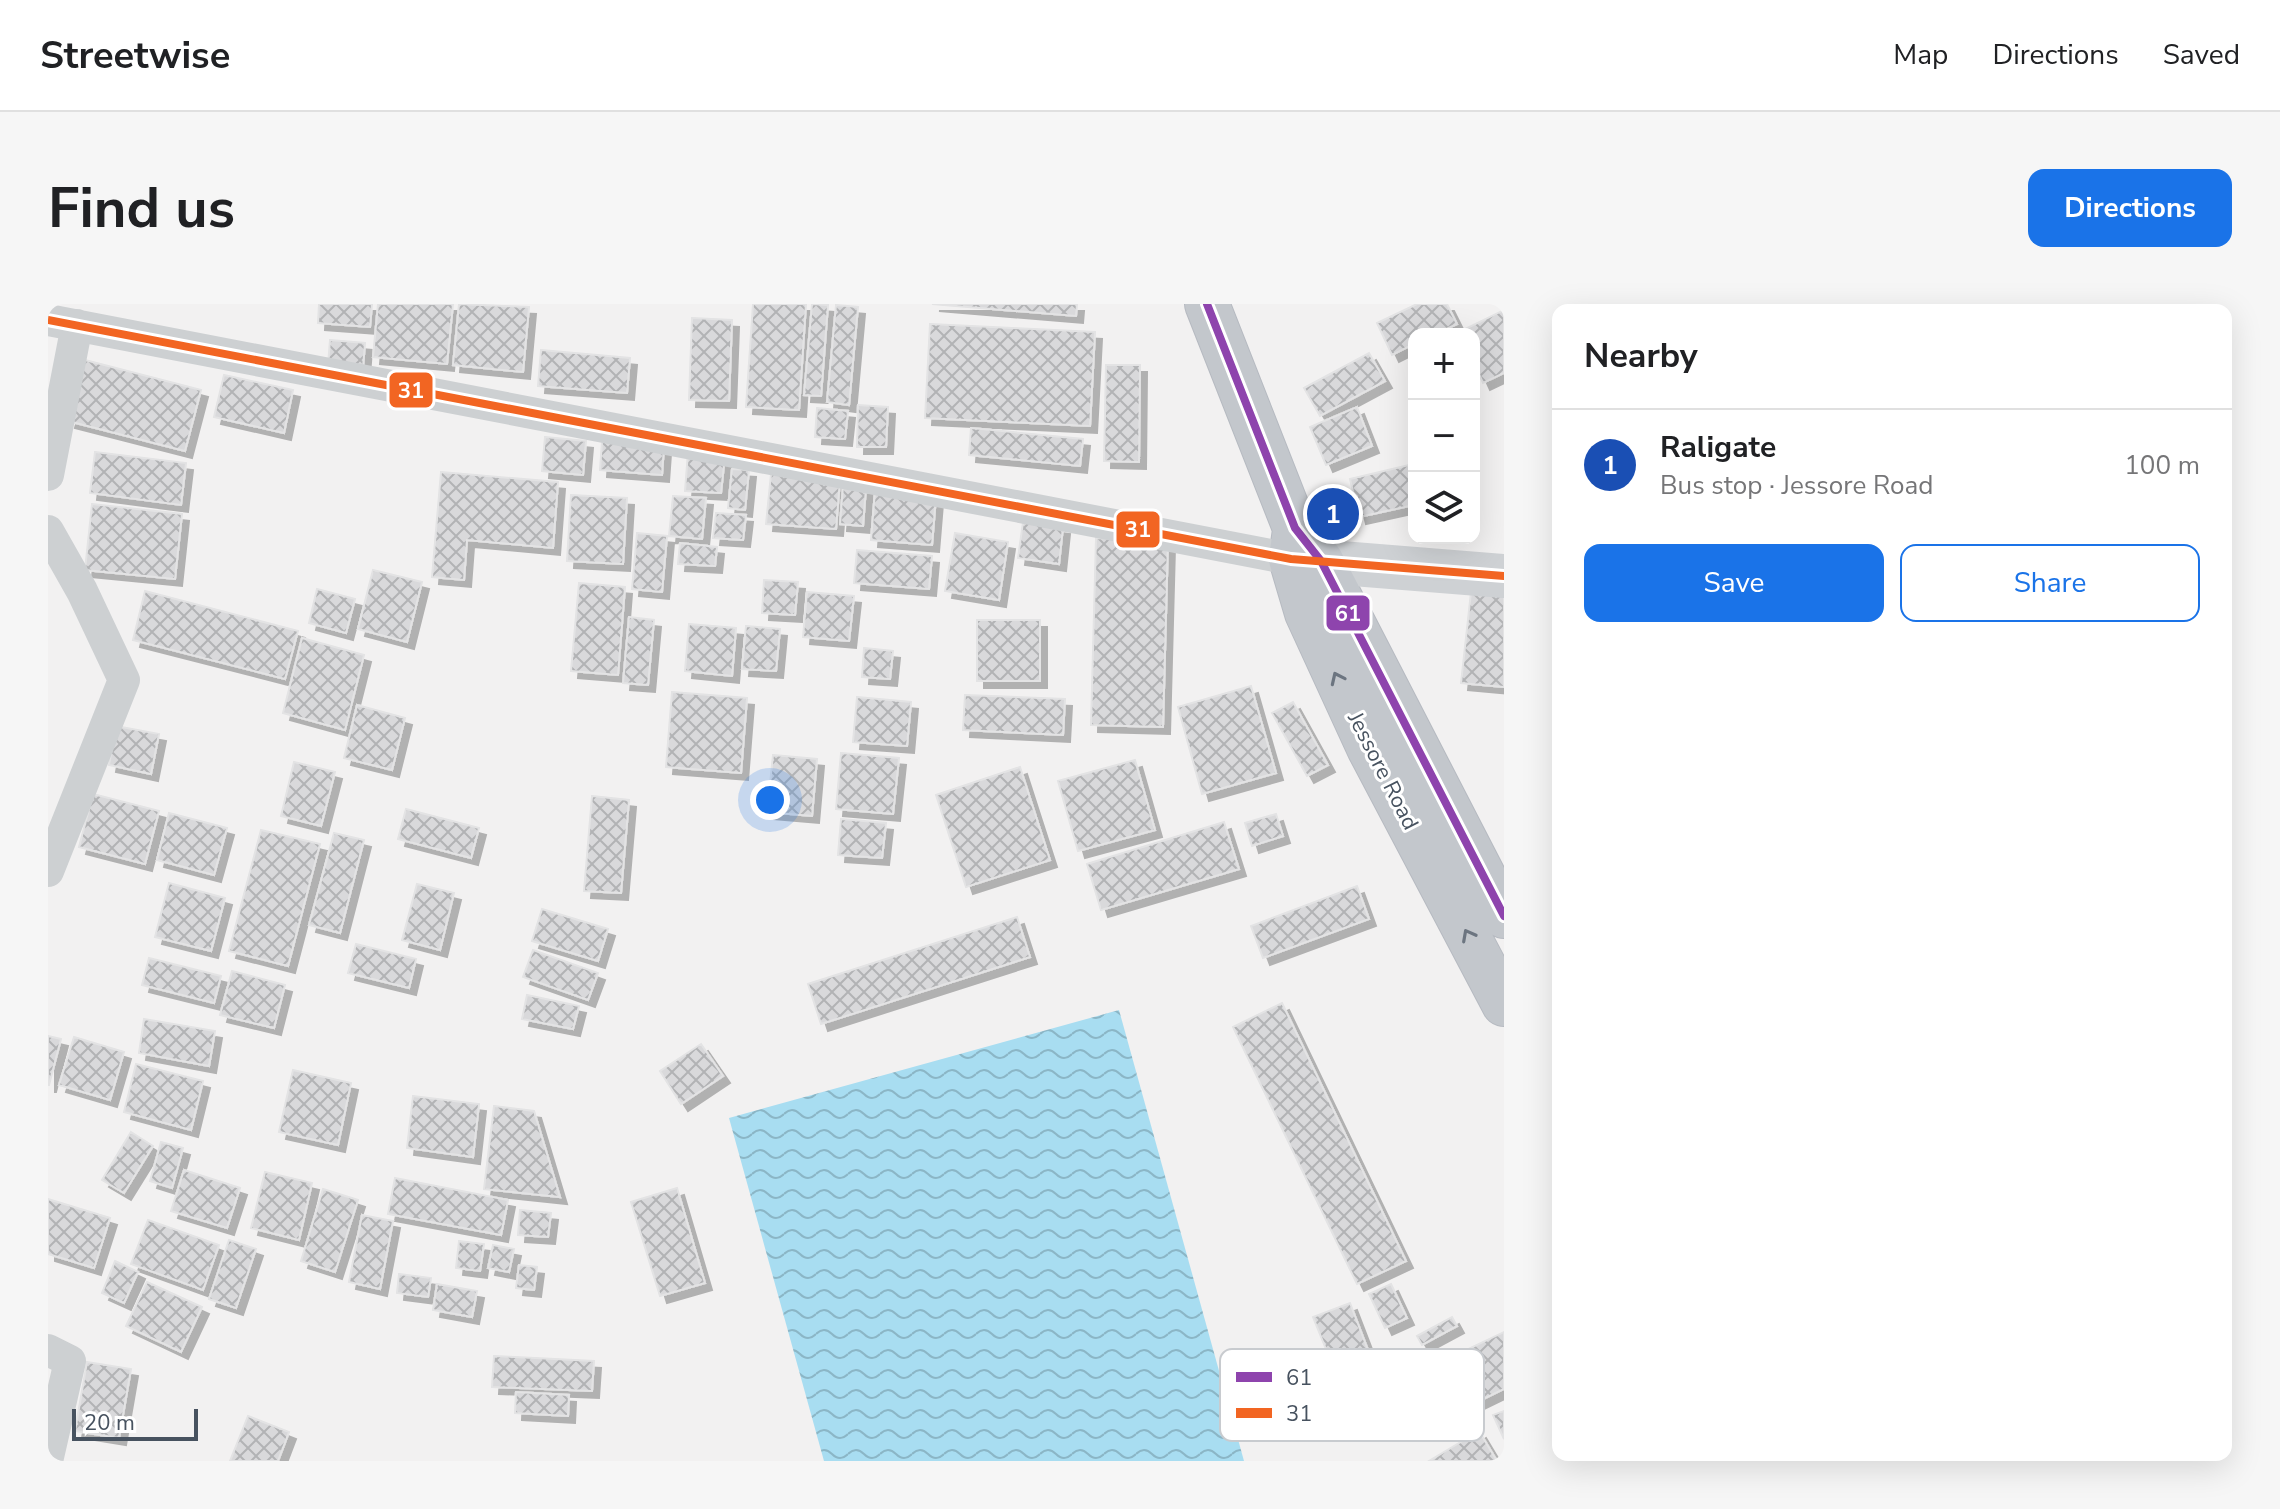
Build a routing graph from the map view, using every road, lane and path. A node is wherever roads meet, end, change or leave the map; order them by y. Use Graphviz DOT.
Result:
graph roads {
  1 [pos="1207,304"];
  2 [pos="62,322"];
  3 [pos="48,475"];
  4 [pos="48,531"];
  5 [pos="1303,549"];
  6 [pos="1504,576"];
  7 [pos="48,871"];
  8 [pos="1504,916"];
  9 [pos="1504,1004"];
  10 [pos="48,1350"];
  11 [pos="48,1457"];
  1 -- 5 [label="highway, Jessore Road"];
  2 -- 3 [label="street"];
  2 -- 5 [label="street"];
  4 -- 7 [label="street"];
  5 -- 6 [label="main road"];
  5 -- 8 [label="highway, Jessore Road"];
  9 -- 5 [label="highway, Jessore Road, one-way"];
  10 -- 11 [label="street"];
}
